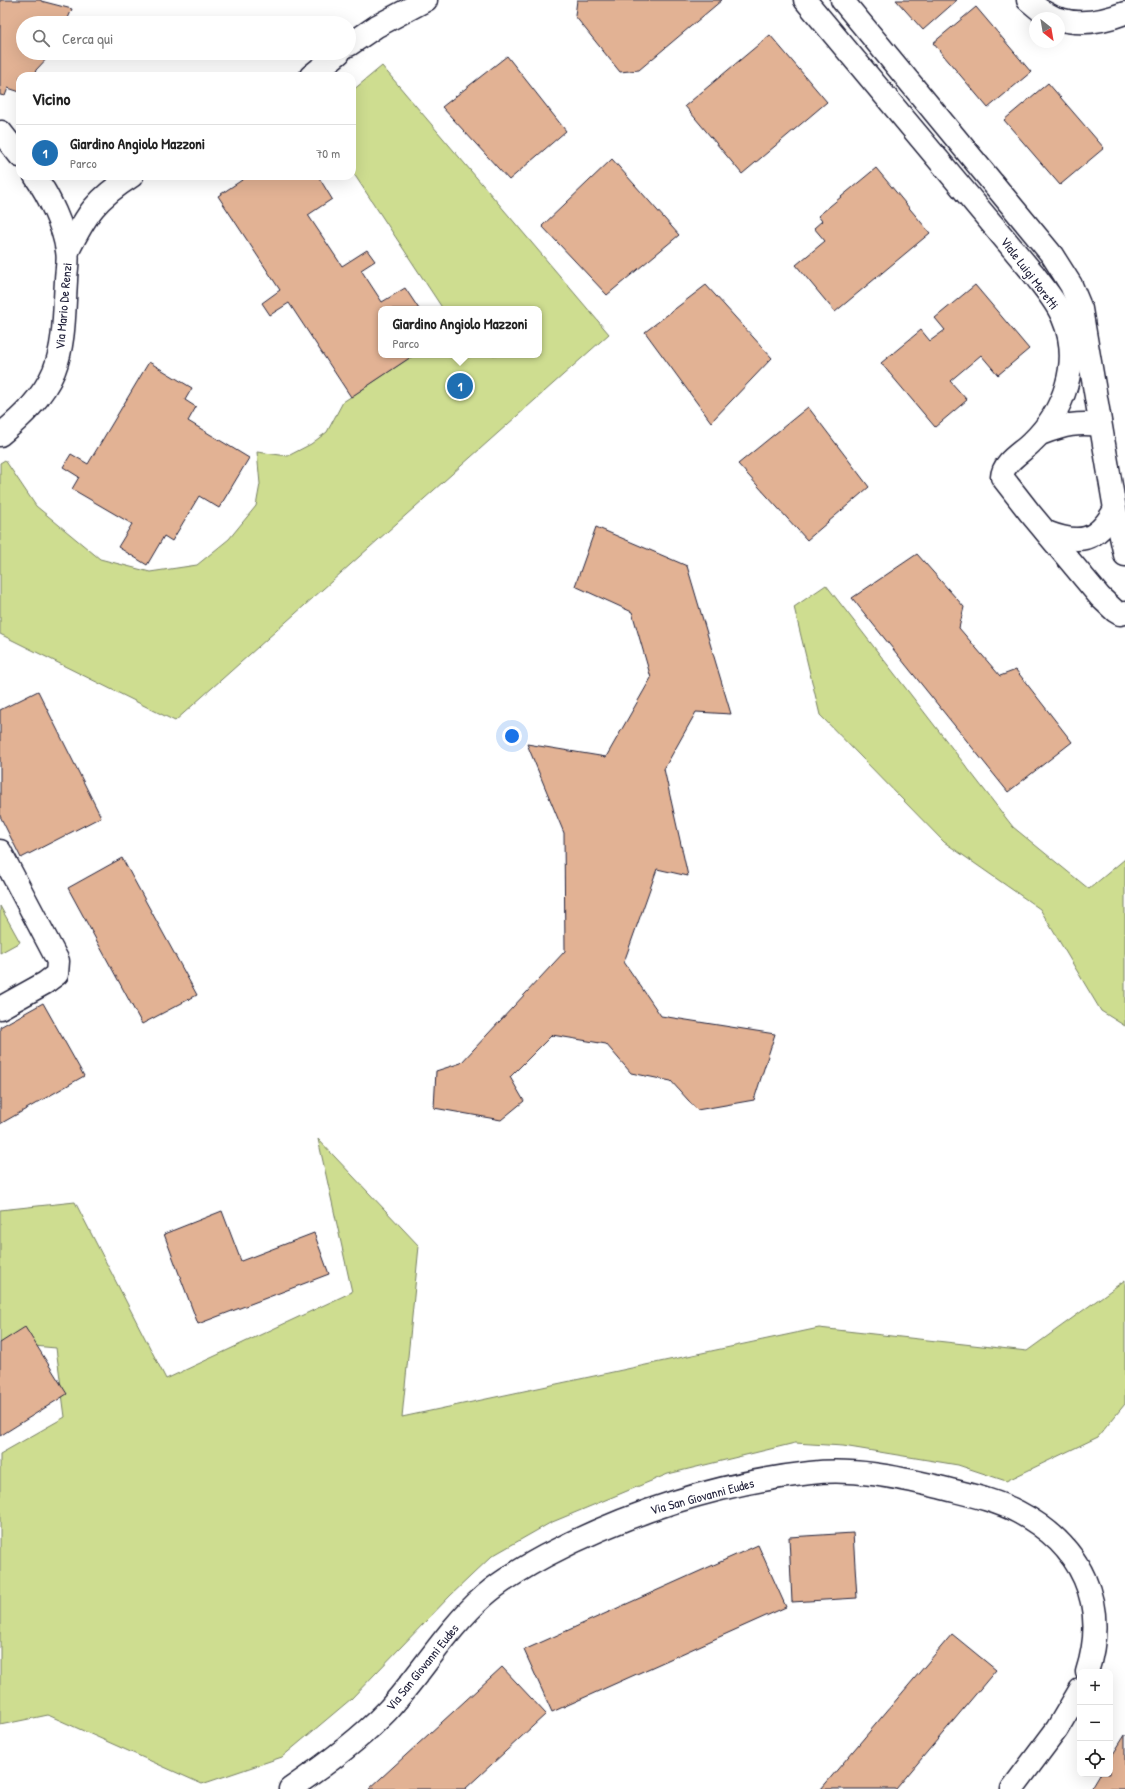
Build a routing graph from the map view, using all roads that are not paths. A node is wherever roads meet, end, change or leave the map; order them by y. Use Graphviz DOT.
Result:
graph roads {
  1 [pos="426,0"];
  2 [pos="805,0"];
  3 [pos="842,0"];
  4 [pos="1028,0"];
  5 [pos="1044,12"];
  6 [pos="1125,13"];
  7 [pos="1065,20"];
  8 [pos="356,40"];
  9 [pos="330,60"];
  10 [pos="316,72"];
  11 [pos="7,134"];
  12 [pos="16,149"];
  13 [pos="37,180"];
  14 [pos="126,180"];
  15 [pos="68,251"];
  16 [pos="1100,425"];
  17 [pos="1042,433"];
  18 [pos="0,435"];
  19 [pos="1115,509"];
  20 [pos="1046,532"];
  21 [pos="1125,555"];
  22 [pos="1125,613"];
  23 [pos="0,851"];
  24 [pos="0,1008"];
  25 [pos="1088,1669"];
  26 [pos="1077,1695"];
  27 [pos="290,1789"];
  28 [pos="1012,1789"];
  1 -- 8 [label="street"];
  2 -- 17 [label="street, Viale Luigi Moretti"];
  3 -- 16 [label="street, Viale Luigi Moretti"];
  4 -- 5 [label="street"];
  6 -- 7 [label="street"];
  9 -- 10 [label="street"];
  11 -- 12 [label="street"];
  13 -- 15 [label="street"];
  14 -- 15 [label="street"];
  15 -- 18 [label="street, Via Mario De Renzi"];
  16 -- 17 [label="street"];
  16 -- 19 [label="street, Viale Luigi Moretti"];
  17 -- 20 [label="street, Viale Luigi Moretti"];
  19 -- 20 [label="street"];
  19 -- 21 [label="street, Viale Luigi Moretti"];
  20 -- 22 [label="street, Viale Luigi Moretti"];
  23 -- 24 [label="street"];
  25 -- 27 [label="street, Via San Giovanni Eudes"];
  26 -- 28 [label="street"];
}
